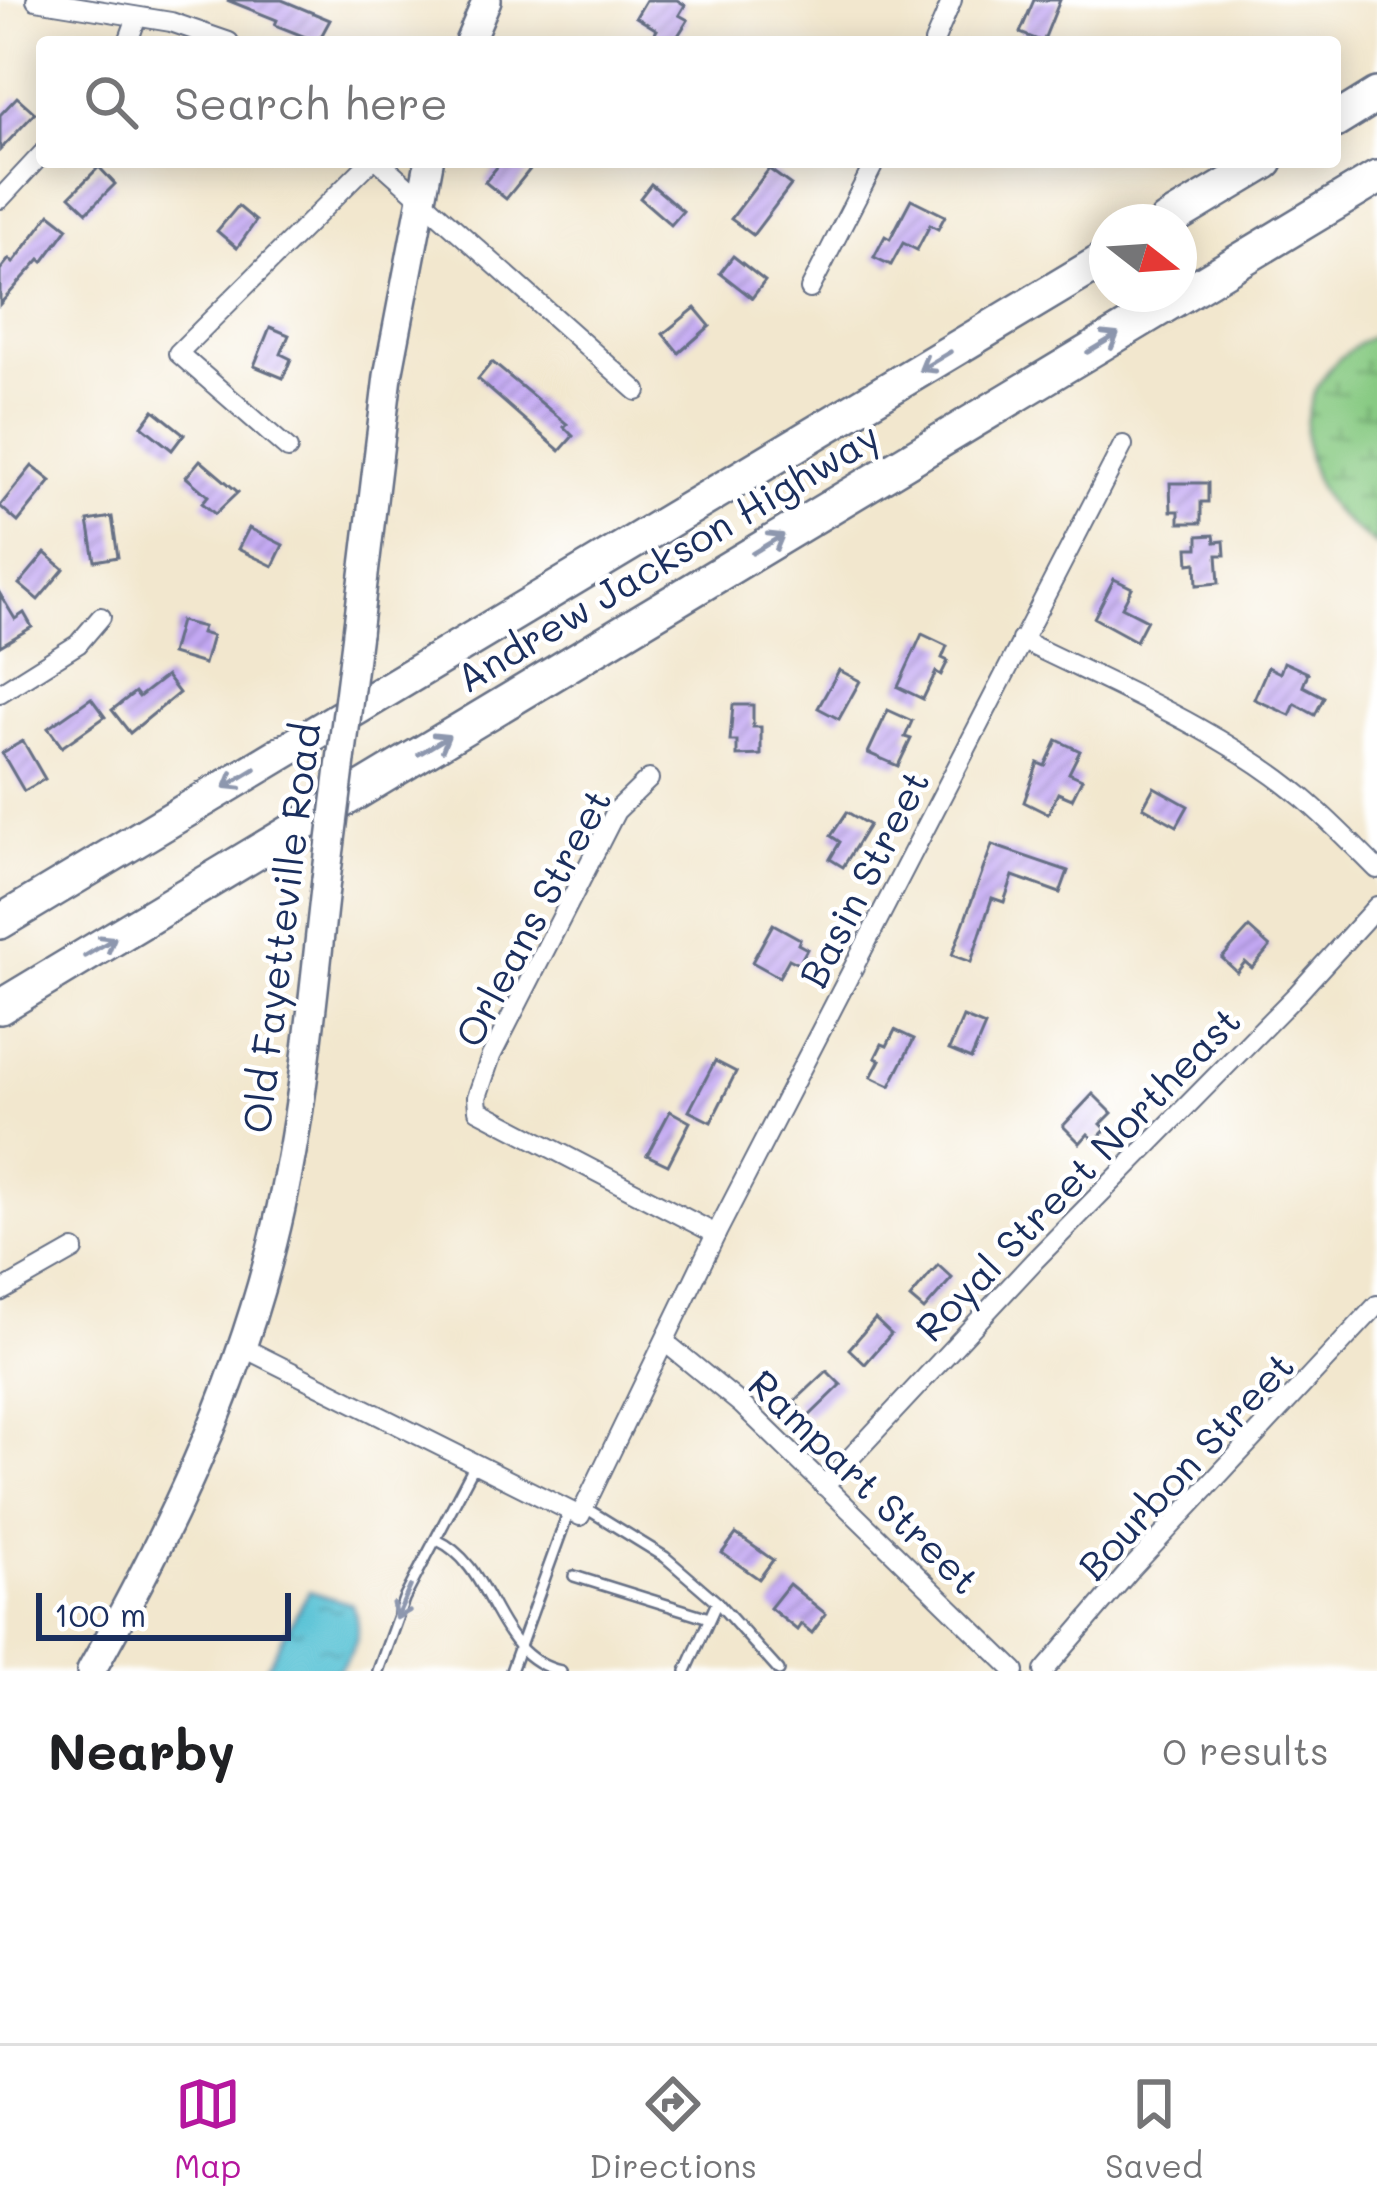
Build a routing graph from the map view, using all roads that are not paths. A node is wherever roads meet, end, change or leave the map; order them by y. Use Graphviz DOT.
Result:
graph roads {
  1 [pos="36,0"];
  2 [pos="487,0"];
  3 [pos="952,0"];
  4 [pos="137,17"];
  5 [pos="130,36"];
  6 [pos="212,36"];
  7 [pos="472,36"];
  8 [pos="937,36"];
  9 [pos="1377,95"];
  10 [pos="1341,117"];
  11 [pos="36,160"];
  12 [pos="364,168"];
  13 [pos="387,168"];
  14 [pos="428,168"];
  15 [pos="872,168"];
  16 [pos="1256,168"];
  17 [pos="1377,178"];
  18 [pos="422,197"];
  19 [pos="0,199"];
  20 [pos="1196,204"];
  21 [pos="1089,269"];
  22 [pos="810,289"];
  23 [pos="638,391"];
  24 [pos="1123,446"];
  25 [pos="288,449"];
  26 [pos="101,617"];
  27 [pos="1022,640"];
  28 [pos="0,693"];
  29 [pos="649,779"];
  30 [pos="1377,868"];
  31 [pos="1377,906"];
  32 [pos="0,922"];
  33 [pos="0,1007"];
  34 [pos="716,1234"];
  35 [pos="74,1250"];
  36 [pos="0,1292"];
  37 [pos="1377,1306"];
  38 [pos="665,1342"];
  39 [pos="240,1346"];
  40 [pos="476,1464"];
  41 [pos="824,1486"];
  42 [pos="578,1511"];
  43 [pos="436,1540"];
  44 [pos="574,1576"];
  45 [pos="717,1602"];
  46 [pos="709,1618"];
  47 [pos="521,1650"];
  48 [pos="91,1671"];
  49 [pos="378,1671"];
  50 [pos="511,1671"];
  51 [pos="561,1671"];
  52 [pos="686,1671"];
  53 [pos="779,1671"];
  54 [pos="1016,1671"];
  55 [pos="1044,1671"];
  1 -- 4 [label="street"];
  2 -- 7 [label="street"];
  3 -- 8 [label="street"];
  4 -- 5 [label="street"];
  4 -- 6 [label="street"];
  9 -- 10 [label="highway"];
  11 -- 19 [label="street"];
  12 -- 25 [label="street"];
  13 -- 18 [label="street"];
  14 -- 18 [label="street, Old Fayetteville Road"];
  15 -- 22 [label="street"];
  16 -- 20 [label="highway"];
  33 -- 17 [label="highway, Andrew Jackson Highway, one-way"];
  18 -- 23 [label="street"];
  18 -- 39 [label="street, Old Fayetteville Road, bridge"];
  21 -- 32 [label="highway, Andrew Jackson Highway, one-way"];
  24 -- 27 [label="street, Basin Street"];
  26 -- 28 [label="street"];
  27 -- 30 [label="street"];
  27 -- 34 [label="street, Basin Street"];
  29 -- 34 [label="street, Orleans Street"];
  31 -- 41 [label="street, Royal Street Northeast"];
  34 -- 38 [label="street, Basin Street"];
  35 -- 36 [label="street"];
  37 -- 55 [label="street, Bourbon Street"];
  38 -- 41 [label="street, Rampart Street"];
  38 -- 42 [label="street, Basin Street"];
  39 -- 40 [label="street"];
  39 -- 48 [label="street, Old Fayetteville Road"];
  40 -- 42 [label="street"];
  40 -- 43 [label="lane"];
  41 -- 54 [label="street, Rampart Street"];
  42 -- 45 [label="lane"];
  42 -- 47 [label="lane"];
  43 -- 47 [label="lane"];
  43 -- 49 [label="lane, one-way"];
  44 -- 46 [label="lane"];
  45 -- 46 [label="lane"];
  45 -- 53 [label="lane"];
  46 -- 52 [label="lane"];
  47 -- 50 [label="lane"];
  47 -- 51 [label="lane"];
}
